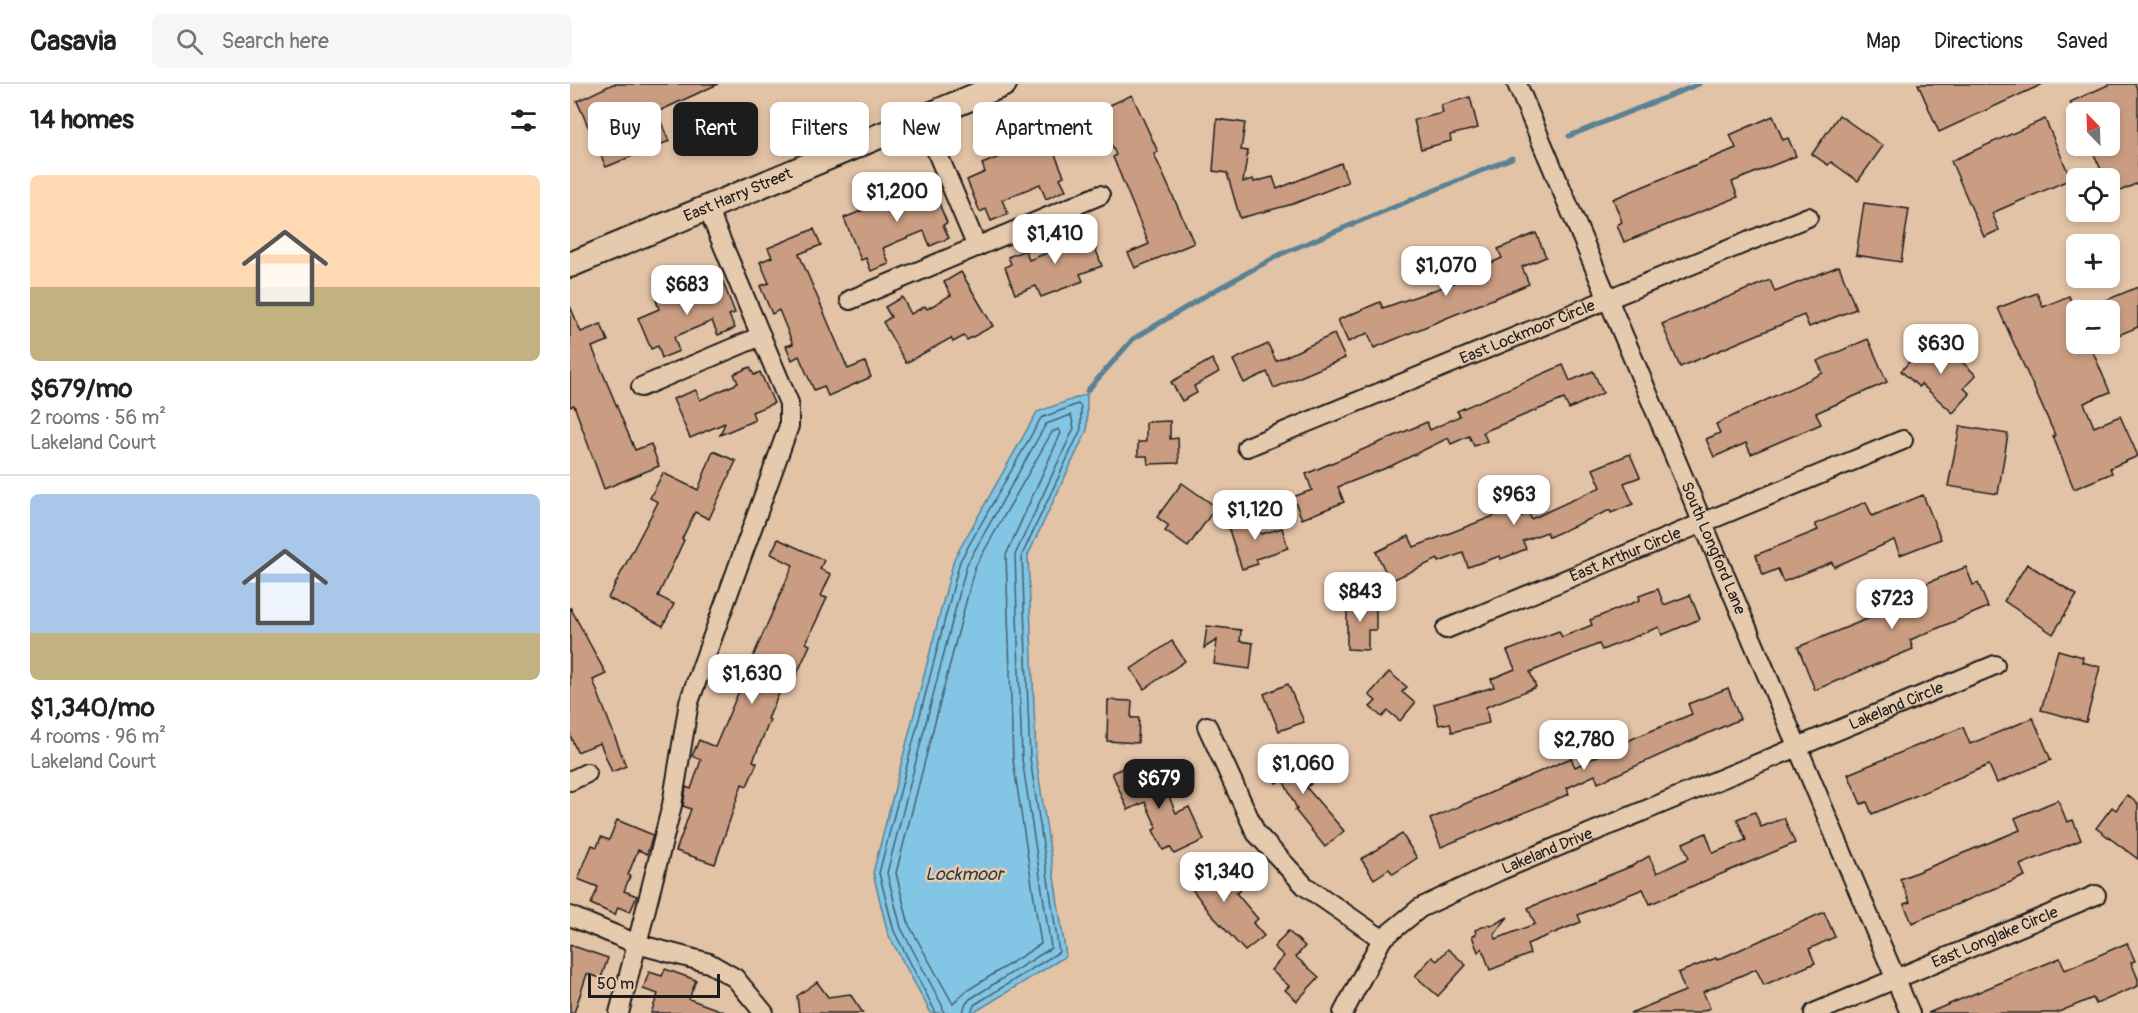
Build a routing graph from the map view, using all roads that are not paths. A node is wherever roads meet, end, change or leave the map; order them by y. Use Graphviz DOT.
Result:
graph roads {
  1 [pos="1004,84"];
  2 [pos="1517,84"];
  3 [pos="959,102"];
  4 [pos="881,134"];
  5 [pos="938,156"];
  6 [pos="1100,195"];
  7 [pos="707,207"];
  8 [pos="1808,217"];
  9 [pos="977,247"];
  10 [pos="570,265"];
  11 [pos="1608,299"];
  12 [pos="850,300"];
  13 [pos="761,336"];
  14 [pos="641,387"];
  15 [pos="1903,440"];
  16 [pos="1247,447"];
  17 [pos="1703,523"];
  18 [pos="1446,629"];
  19 [pos="1995,665"];
  20 [pos="1207,726"];
  21 [pos="1797,746"];
  22 [pos="2096,895"];
  23 [pos="570,916"];
  24 [pos="1382,939"];
  25 [pos="637,944"];
  26 [pos="1895,978"];
  27 [pos="619,1013"];
  28 [pos="764,1013"];
  29 [pos="1343,1013"];
  30 [pos="1814,1013"];
  31 [pos="1910,1013"];
  1 -- 3 [label="main road, East Harry Street"];
  2 -- 11 [label="street, South Longford Lane"];
  4 -- 7 [label="main road, East Harry Street"];
  5 -- 9 [label="street"];
  6 -- 9 [label="street"];
  7 -- 10 [label="main road, East Harry Street"];
  7 -- 13 [label="street"];
  8 -- 11 [label="street, East Lockmoor Circle"];
  9 -- 12 [label="street"];
  11 -- 16 [label="street, East Lockmoor Circle"];
  11 -- 17 [label="street, South Longford Lane"];
  13 -- 14 [label="street"];
  13 -- 25 [label="street"];
  15 -- 17 [label="street, East Arthur Circle"];
  17 -- 18 [label="street, East Arthur Circle"];
  17 -- 21 [label="street, South Longford Lane"];
  19 -- 21 [label="street, Lakeland Circle"];
  20 -- 24 [label="street"];
  21 -- 24 [label="street, Lakeland Drive"];
  21 -- 26 [label="street, South Longford Lane"];
  22 -- 26 [label="street, East Longlake Circle"];
  23 -- 25 [label="street"];
  24 -- 29 [label="street, Lakeland Drive"];
  25 -- 27 [label="street"];
  25 -- 28 [label="street"];
  26 -- 30 [label="street, East Longlake Circle"];
  26 -- 31 [label="street, South Longford Lane"];
}
